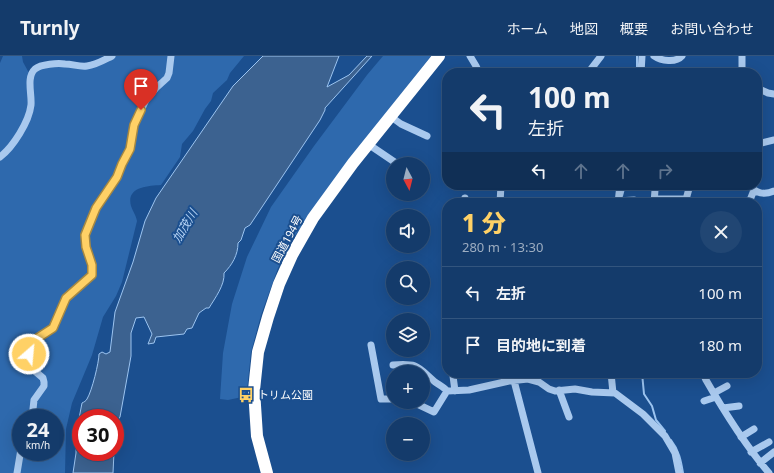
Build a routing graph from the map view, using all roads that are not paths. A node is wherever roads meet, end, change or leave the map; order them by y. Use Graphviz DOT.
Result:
graph roads {
  1 [pos="112,56"];
  2 [pos="171,56"];
  3 [pos="439,56"];
  4 [pos="470,56"];
  5 [pos="601,56"];
  6 [pos="642,56"];
  7 [pos="654,56"];
  8 [pos="682,56"];
  9 [pos="742,56"];
  10 [pos="476,68"];
  11 [pos="592,68"];
  12 [pos="641,68"];
  13 [pos="742,68"];
  14 [pos="762,90"];
  15 [pos="774,94"];
  16 [pos="390,116"];
  17 [pos="427,136"];
  18 [pos="774,140"];
  19 [pos="762,143"];
  20 [pos="368,144"];
  21 [pos="0,157"];
  22 [pos="387,157"];
  23 [pos="756,190"];
  24 [pos="774,191"];
  25 [pos="371,345"];
  26 [pos="393,365"];
  27 [pos="412,365"];
  28 [pos="430,377"];
  29 [pos="453,378"];
  30 [pos="510,378"];
  31 [pos="513,378"];
  32 [pos="520,378"];
  33 [pos="612,378"];
  34 [pos="706,378"];
  35 [pos="727,386"];
  36 [pos="559,390"];
  37 [pos="451,391"];
  38 [pos="613,393"];
  39 [pos="715,395"];
  40 [pos="386,399"];
  41 [pos="704,401"];
  42 [pos="739,406"];
  43 [pos="723,408"];
  44 [pos="33,409"];
  45 [pos="428,409"];
  46 [pos="569,417"];
  47 [pos="754,429"];
  48 [pos="741,436"];
  49 [pos="769,442"];
  50 [pos="752,452"];
  51 [pos="774,452"];
  52 [pos="19,461"];
  53 [pos="760,462"];
  54 [pos="17,473"];
  55 [pos="266,473"];
  56 [pos="538,473"];
  57 [pos="679,473"];
  58 [pos="769,473"];
  1 -- 21 [label="street"];
  2 -- 44 [label="street"];
  3 -- 16 [label="highway, 国道194号"];
  4 -- 10 [label="street"];
  5 -- 11 [label="street"];
  6 -- 12 [label="street"];
  7 -- 8 [label="street"];
  9 -- 13 [label="street"];
  14 -- 15 [label="street"];
  16 -- 17 [label="street"];
  16 -- 20 [label="highway, 国道194号"];
  18 -- 19 [label="street"];
  20 -- 22 [label="street"];
  20 -- 55 [label="highway, 国道194号"];
  23 -- 24 [label="street"];
  25 -- 40 [label="street"];
  26 -- 27 [label="street"];
  28 -- 37 [label="street"];
  29 -- 37 [label="street"];
  30 -- 37 [label="street"];
  31 -- 56 [label="street"];
  32 -- 36 [label="street"];
  33 -- 38 [label="street"];
  34 -- 39 [label="street"];
  35 -- 39 [label="street"];
  36 -- 38 [label="street"];
  36 -- 46 [label="street"];
  37 -- 45 [label="street"];
  38 -- 57 [label="street"];
  39 -- 41 [label="street"];
  39 -- 43 [label="street"];
  42 -- 43 [label="street"];
  43 -- 48 [label="street"];
  47 -- 48 [label="street"];
  48 -- 50 [label="street"];
  49 -- 50 [label="street"];
  50 -- 53 [label="street"];
  51 -- 53 [label="street"];
  52 -- 54 [label="street"];
  53 -- 58 [label="street"];
}
